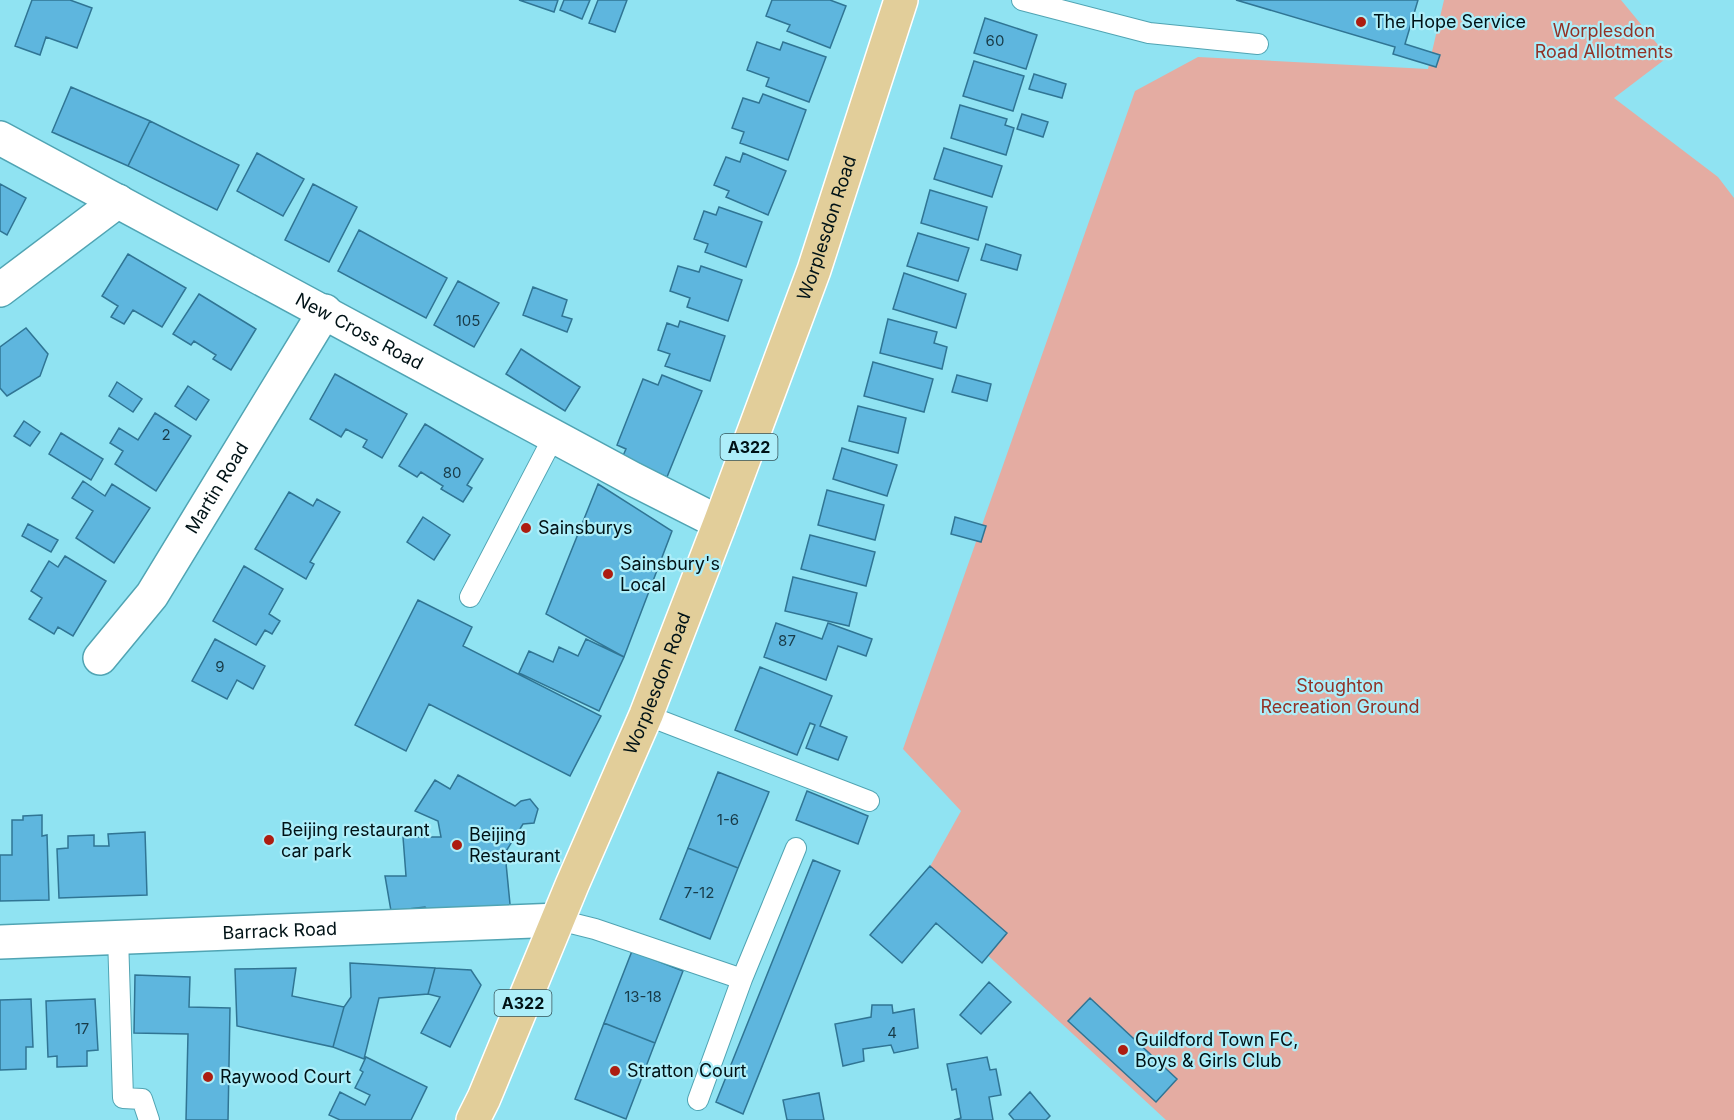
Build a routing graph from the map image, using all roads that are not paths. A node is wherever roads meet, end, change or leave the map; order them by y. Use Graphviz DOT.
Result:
graph roads {
  1 [pos="900,0"];
  2 [pos="1022,0"];
  3 [pos="1258,44"];
  4 [pos="0,138"];
  5 [pos="118,201"];
  6 [pos="0,290"];
  7 [pos="325,311"];
  8 [pos="554,436"];
  9 [pos="720,523"];
  10 [pos="470,597"];
  11 [pos="100,658"];
  12 [pos="646,715"];
  13 [pos="869,801"];
  14 [pos="795,848"];
  15 [pos="559,920"];
  16 [pos="118,936"];
  17 [pos="0,942"];
  18 [pos="742,979"];
  19 [pos="698,1100"];
  20 [pos="483,1113"];
  21 [pos="149,1120"];
  1 -- 9 [label="main road, Worplesdon Road / A322"];
  2 -- 3 [label="lane"];
  4 -- 5 [label="street, New Cross Road"];
  5 -- 6 [label="street"];
  5 -- 7 [label="street, New Cross Road"];
  7 -- 8 [label="street, New Cross Road"];
  7 -- 11 [label="street, Martin Road"];
  8 -- 9 [label="street, New Cross Road"];
  8 -- 10 [label="lane"];
  9 -- 12 [label="main road, Worplesdon Road / A322"];
  12 -- 13 [label="lane"];
  12 -- 15 [label="main road, Worplesdon Road / A322"];
  14 -- 18 [label="lane"];
  15 -- 16 [label="street, Barrack Road"];
  15 -- 18 [label="lane"];
  15 -- 20 [label="main road, Worplesdon Road / A322"];
  16 -- 17 [label="street, Barrack Road"];
  16 -- 21 [label="lane"];
  18 -- 19 [label="lane"];
}
